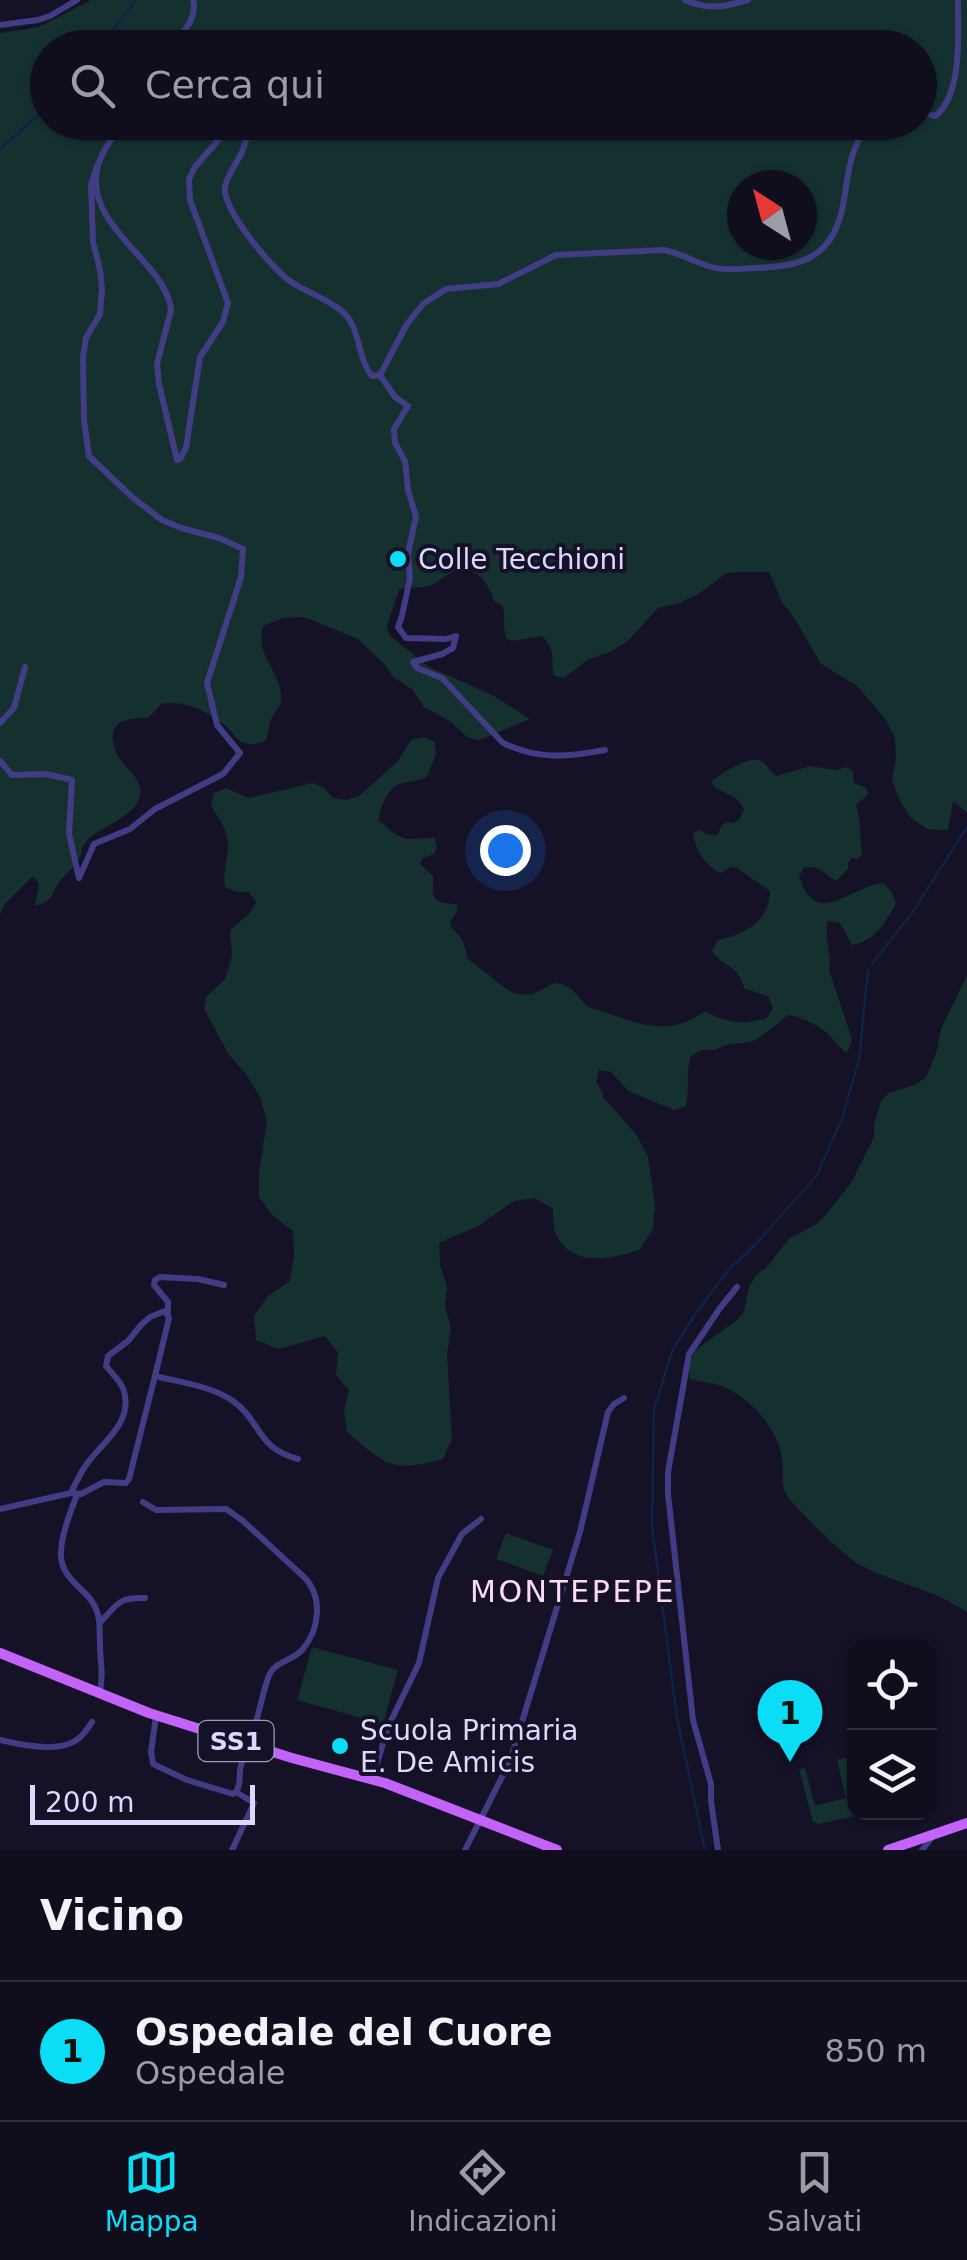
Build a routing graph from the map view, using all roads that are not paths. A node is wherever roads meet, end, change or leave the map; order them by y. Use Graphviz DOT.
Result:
graph roads {
  1 [pos="77,0"];
  2 [pos="193,0"];
  3 [pos="685,0"];
  4 [pos="748,0"];
  5 [pos="958,0"];
  6 [pos="0,25"];
  7 [pos="184,30"];
  8 [pos="937,114"];
  9 [pos="112,140"];
  10 [pos="218,140"];
  11 [pos="247,140"];
  12 [pos="857,140"];
  13 [pos="97,166"];
  14 [pos="380,375"];
  15 [pos="25,667"];
  16 [pos="0,724"];
  17 [pos="605,750"];
  18 [pos="0,761"];
  19 [pos="224,1285"];
  20 [pos="737,1287"];
  21 [pos="168,1313"];
  22 [pos="155,1376"];
  23 [pos="624,1398"];
  24 [pos="298,1459"];
  25 [pos="74,1494"];
  26 [pos="144,1502"];
  27 [pos="0,1509"];
  28 [pos="481,1519"];
  29 [pos="145,1598"];
  30 [pos="100,1622"];
  31 [pos="0,1653"];
  32 [pos="100,1692"];
  33 [pos="156,1715"];
  34 [pos="92,1722"];
  35 [pos="0,1740"];
  36 [pos="249,1745"];
  37 [pos="372,1780"];
  38 [pos="236,1792"];
  39 [pos="481,1820"];
  40 [pos="967,1823"];
  41 [pos="934,1834"];
  42 [pos="232,1850"];
  43 [pos="464,1850"];
  44 [pos="557,1850"];
  45 [pos="718,1850"];
  46 [pos="891,1850"];
  47 [pos="922,1850"];
  1 -- 6 [label="street"];
  2 -- 7 [label="street"];
  3 -- 4 [label="street"];
  5 -- 8 [label="street"];
  9 -- 13 [label="street"];
  10 -- 13 [label="street"];
  11 -- 14 [label="street"];
  12 -- 14 [label="street"];
  13 -- 18 [label="street"];
  14 -- 17 [label="street"];
  15 -- 16 [label="street"];
  19 -- 21 [label="street"];
  20 -- 45 [label="street"];
  21 -- 22 [label="street"];
  21 -- 25 [label="street"];
  22 -- 24 [label="street"];
  22 -- 25 [label="street"];
  23 -- 39 [label="street"];
  25 -- 27 [label="street"];
  25 -- 30 [label="street"];
  26 -- 36 [label="street"];
  28 -- 37 [label="street"];
  29 -- 30 [label="street"];
  30 -- 32 [label="street"];
  31 -- 32 [label="main road, SS1"];
  32 -- 33 [label="main road, SS1"];
  33 -- 36 [label="main road, SS1"];
  33 -- 38 [label="street"];
  34 -- 35 [label="street"];
  36 -- 37 [label="main road, SS1"];
  36 -- 38 [label="street"];
  37 -- 39 [label="main road, SS1"];
  38 -- 42 [label="street"];
  39 -- 43 [label="street"];
  39 -- 44 [label="main road, SS1"];
  40 -- 41 [label="main road"];
  41 -- 46 [label="main road"];
  41 -- 47 [label="street"];
}
